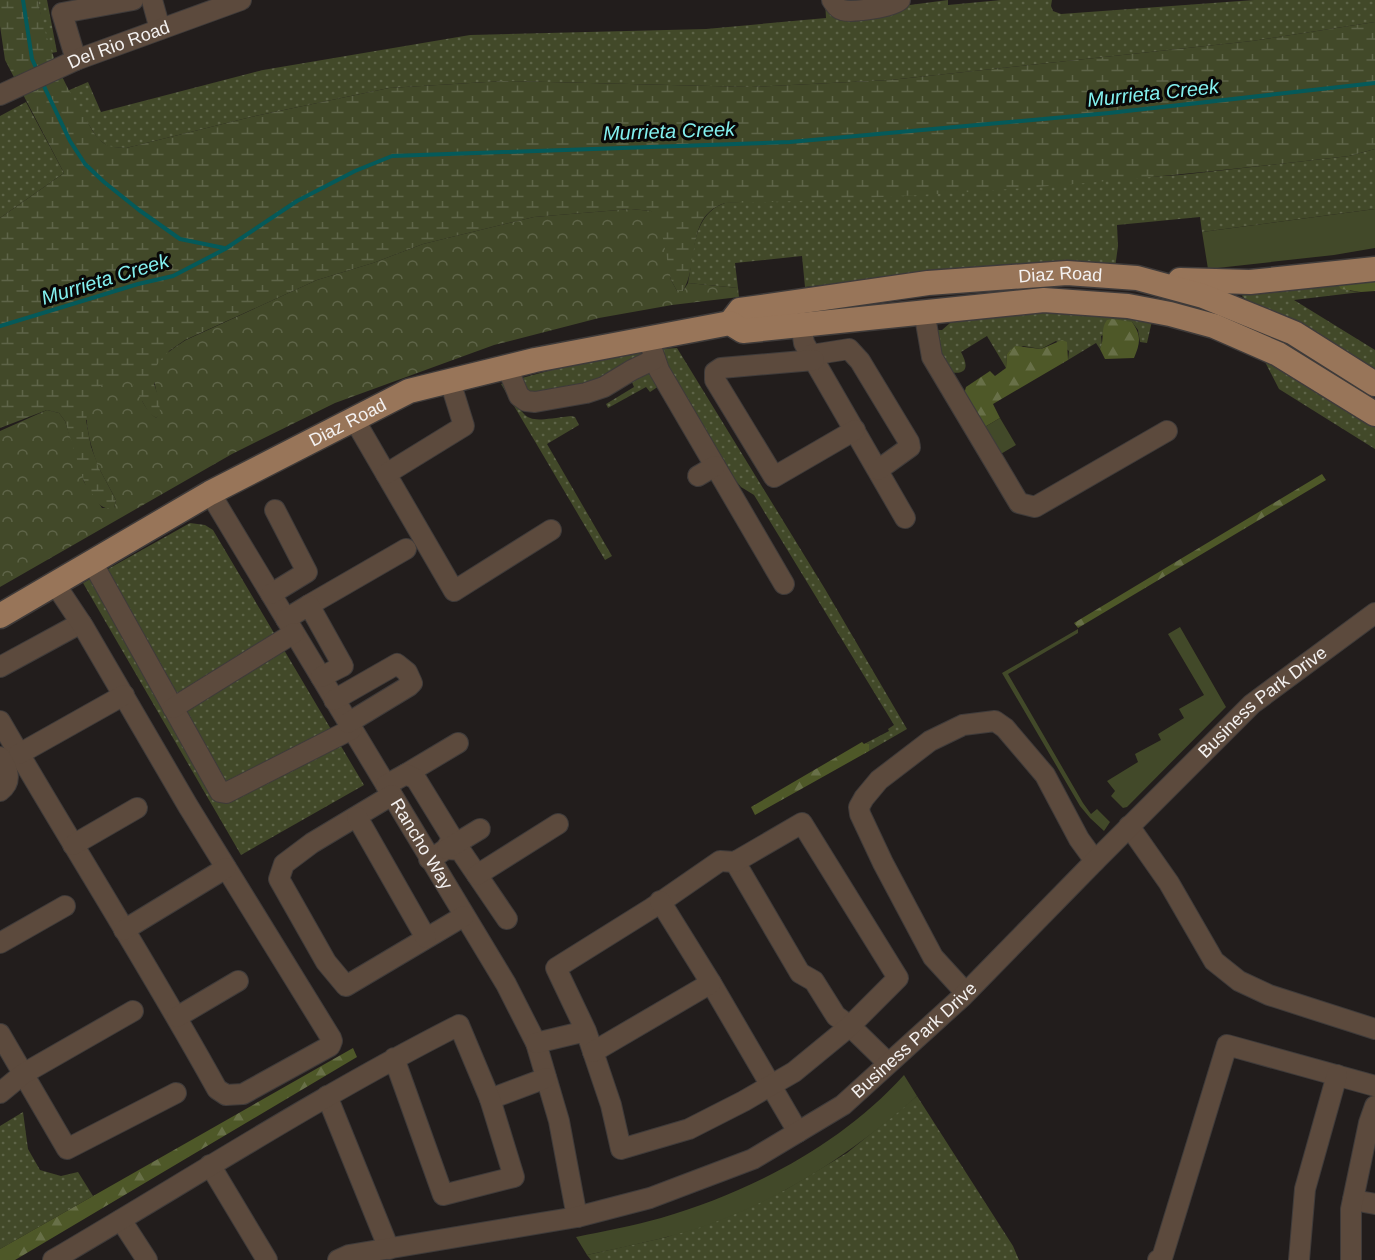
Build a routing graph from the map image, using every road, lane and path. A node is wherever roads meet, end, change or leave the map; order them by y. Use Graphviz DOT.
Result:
graph roads {
  1 [pos="133,0"];
  2 [pos="152,0"];
  3 [pos="241,0"];
  4 [pos="832,0"];
  5 [pos="900,0"];
  6 [pos="61,7"];
  7 [pos="160,29"];
  8 [pos="68,64"];
  9 [pos="8,91"];
  10 [pos="1375,269"];
  11 [pos="1137,278"];
  12 [pos="924,311"];
  13 [pos="730,323"];
  14 [pos="801,324"];
  15 [pos="651,349"];
  16 [pos="812,358"];
  17 [pos="507,367"];
  18 [pos="450,381"];
  19 [pos="1375,384"];
  20 [pos="1375,414"];
  21 [pos="354,419"];
  22 [pos="855,430"];
  23 [pos="1167,431"];
  24 [pos="715,466"];
  25 [pos="878,470"];
  26 [pos="386,474"];
  27 [pos="698,476"];
  28 [pos="210,493"];
  29 [pos="275,510"];
  30 [pos="905,518"];
  31 [pos="551,530"];
  32 [pos="406,549"];
  33 [pos="92,562"];
  34 [pos="55,584"];
  35 [pos="784,584"];
  36 [pos="271,594"];
  37 [pos="309,605"];
  38 [pos="1375,613"];
  39 [pos="0,616"];
  40 [pos="81,623"];
  41 [pos="290,626"];
  42 [pos="0,667"];
  43 [pos="321,677"];
  44 [pos="123,695"];
  45 [pos="334,700"];
  46 [pos="173,708"];
  47 [pos="0,721"];
  48 [pos="350,726"];
  49 [pos="458,743"];
  50 [pos="10,756"];
  51 [pos="406,774"];
  52 [pos="0,790"];
  53 [pos="389,790"];
  54 [pos="137,808"];
  55 [pos="357,817"];
  56 [pos="558,824"];
  57 [pos="1129,826"];
  58 [pos="480,829"];
  59 [pos="73,845"];
  60 [pos="447,849"];
  61 [pos="429,859"];
  62 [pos="735,861"];
  63 [pos="1095,861"];
  64 [pos="226,868"];
  65 [pos="477,874"];
  66 [pos="660,901"];
  67 [pos="65,906"];
  68 [pos="464,916"];
  69 [pos="507,918"];
  70 [pos="124,930"];
  71 [pos="426,938"];
  72 [pos="0,943"];
  73 [pos="238,981"];
  74 [pos="711,983"];
  75 [pos="966,993"];
  76 [pos="134,1011"];
  77 [pos="177,1017"];
  78 [pos="850,1026"];
  79 [pos="1375,1029"];
  80 [pos="586,1031"];
  81 [pos="0,1034"];
  82 [pos="536,1043"];
  83 [pos="593,1052"];
  84 [pos="394,1058"];
  85 [pos="888,1063"];
  86 [pos="23,1074"];
  87 [pos="1337,1075"];
  88 [pos="546,1078"];
  89 [pos="772,1085"];
  90 [pos="1375,1086"];
  91 [pos="0,1093"];
  92 [pos="176,1093"];
  93 [pos="327,1096"];
  94 [pos="490,1099"];
  95 [pos="1375,1106"];
  96 [pos="798,1132"];
  97 [pos="210,1165"];
  98 [pos="1353,1200"];
  99 [pos="1375,1204"];
  100 [pos="577,1217"];
  101 [pos="122,1220"];
  102 [pos="389,1249"];
  103 [pos="418,1252"];
  104 [pos="52,1260"];
  105 [pos="147,1260"];
  106 [pos="267,1260"];
  107 [pos="338,1260"];
  108 [pos="1158,1260"];
  109 [pos="1299,1260"];
  110 [pos="1351,1260"];
  1 -- 6 [label="street"];
  2 -- 7 [label="street"];
  3 -- 7 [label="street, Del Rio Road"];
  4 -- 5 [label="street"];
  6 -- 8 [label="street"];
  7 -- 8 [label="street, Del Rio Road"];
  8 -- 9 [label="street, Del Rio Road"];
  10 -- 11 [label="main road"];
  11 -- 13 [label="main road, Diaz Road"];
  11 -- 19 [label="main road, Diaz Road"];
  12 -- 14 [label="main road, Diaz Road"];
  12 -- 20 [label="main road, Diaz Road"];
  12 -- 23 [label="street"];
  13 -- 14 [label="main road, Diaz Road"];
  13 -- 15 [label="main road, Diaz Road"];
  14 -- 16 [label="street"];
  15 -- 17 [label="main road, Diaz Road"];
  15 -- 17 [label="street"];
  15 -- 24 [label="street"];
  16 -- 22 [label="street"];
  16 -- 22 [label="street"];
  16 -- 25 [label="street"];
  17 -- 18 [label="main road, Diaz Road"];
  18 -- 21 [label="main road, Diaz Road"];
  18 -- 26 [label="street"];
  21 -- 26 [label="street"];
  21 -- 28 [label="main road, Diaz Road"];
  22 -- 25 [label="street"];
  24 -- 27 [label="street"];
  24 -- 35 [label="street"];
  25 -- 30 [label="street"];
  26 -- 31 [label="street"];
  28 -- 33 [label="main road, Diaz Road"];
  28 -- 36 [label="street, Rancho Way"];
  29 -- 36 [label="street"];
  32 -- 37 [label="street"];
  33 -- 34 [label="main road, Diaz Road"];
  33 -- 46 [label="street"];
  34 -- 39 [label="main road, Diaz Road"];
  34 -- 40 [label="street"];
  36 -- 41 [label="street, Rancho Way"];
  37 -- 41 [label="street"];
  37 -- 43 [label="street"];
  38 -- 57 [label="street, Business Park Drive"];
  40 -- 42 [label="street"];
  40 -- 44 [label="street"];
  41 -- 43 [label="street, Rancho Way"];
  41 -- 46 [label="street"];
  43 -- 45 [label="street, Rancho Way"];
  44 -- 50 [label="street"];
  44 -- 64 [label="street"];
  45 -- 48 [label="street, Rancho Way"];
  45 -- 48 [label="street"];
  46 -- 48 [label="street"];
  47 -- 50 [label="street"];
  48 -- 53 [label="street, Rancho Way"];
  49 -- 51 [label="street"];
  50 -- 52 [label="street"];
  50 -- 59 [label="street"];
  51 -- 53 [label="street"];
  51 -- 60 [label="street"];
  53 -- 55 [label="street"];
  53 -- 61 [label="street, Rancho Way"];
  54 -- 59 [label="street"];
  55 -- 71 [label="street"];
  55 -- 71 [label="street"];
  56 -- 65 [label="street"];
  57 -- 63 [label="street, Business Park Drive"];
  57 -- 79 [label="street"];
  58 -- 60 [label="street"];
  59 -- 70 [label="street"];
  60 -- 61 [label="street"];
  60 -- 65 [label="street"];
  61 -- 68 [label="street, Rancho Way"];
  62 -- 66 [label="street"];
  62 -- 78 [label="street"];
  62 -- 78 [label="street"];
  63 -- 75 [label="street, Business Park Drive"];
  63 -- 75 [label="street"];
  64 -- 70 [label="street"];
  64 -- 77 [label="street"];
  65 -- 69 [label="street"];
  66 -- 74 [label="street"];
  66 -- 80 [label="street"];
  67 -- 72 [label="street"];
  68 -- 71 [label="street"];
  68 -- 82 [label="street, Rancho Way"];
  70 -- 77 [label="street"];
  73 -- 77 [label="street"];
  74 -- 83 [label="street"];
  74 -- 89 [label="street"];
  75 -- 85 [label="street, Business Park Drive"];
  76 -- 86 [label="street"];
  78 -- 85 [label="street"];
  78 -- 89 [label="street"];
  80 -- 82 [label="street"];
  80 -- 83 [label="street"];
  81 -- 86 [label="street"];
  82 -- 88 [label="street, Rancho Way"];
  83 -- 89 [label="street"];
  84 -- 93 [label="street"];
  84 -- 94 [label="street"];
  84 -- 94 [label="street"];
  85 -- 96 [label="street, Business Park Drive"];
  86 -- 91 [label="street"];
  86 -- 92 [label="street"];
  87 -- 90 [label="street"];
  87 -- 108 [label="street"];
  87 -- 109 [label="street"];
  88 -- 94 [label="street"];
  88 -- 100 [label="street, Rancho Way"];
  89 -- 96 [label="street"];
  93 -- 97 [label="street"];
  93 -- 102 [label="street"];
  95 -- 98 [label="street"];
  96 -- 100 [label="street, Business Park Drive"];
  97 -- 101 [label="street"];
  97 -- 106 [label="street"];
  98 -- 99 [label="street"];
  98 -- 110 [label="street"];
  100 -- 103 [label="street, Business Park Drive"];
  101 -- 104 [label="street"];
  101 -- 105 [label="street"];
  102 -- 103 [label="street, Business Park Drive"];
  102 -- 107 [label="street, Business Park Drive"];
}
